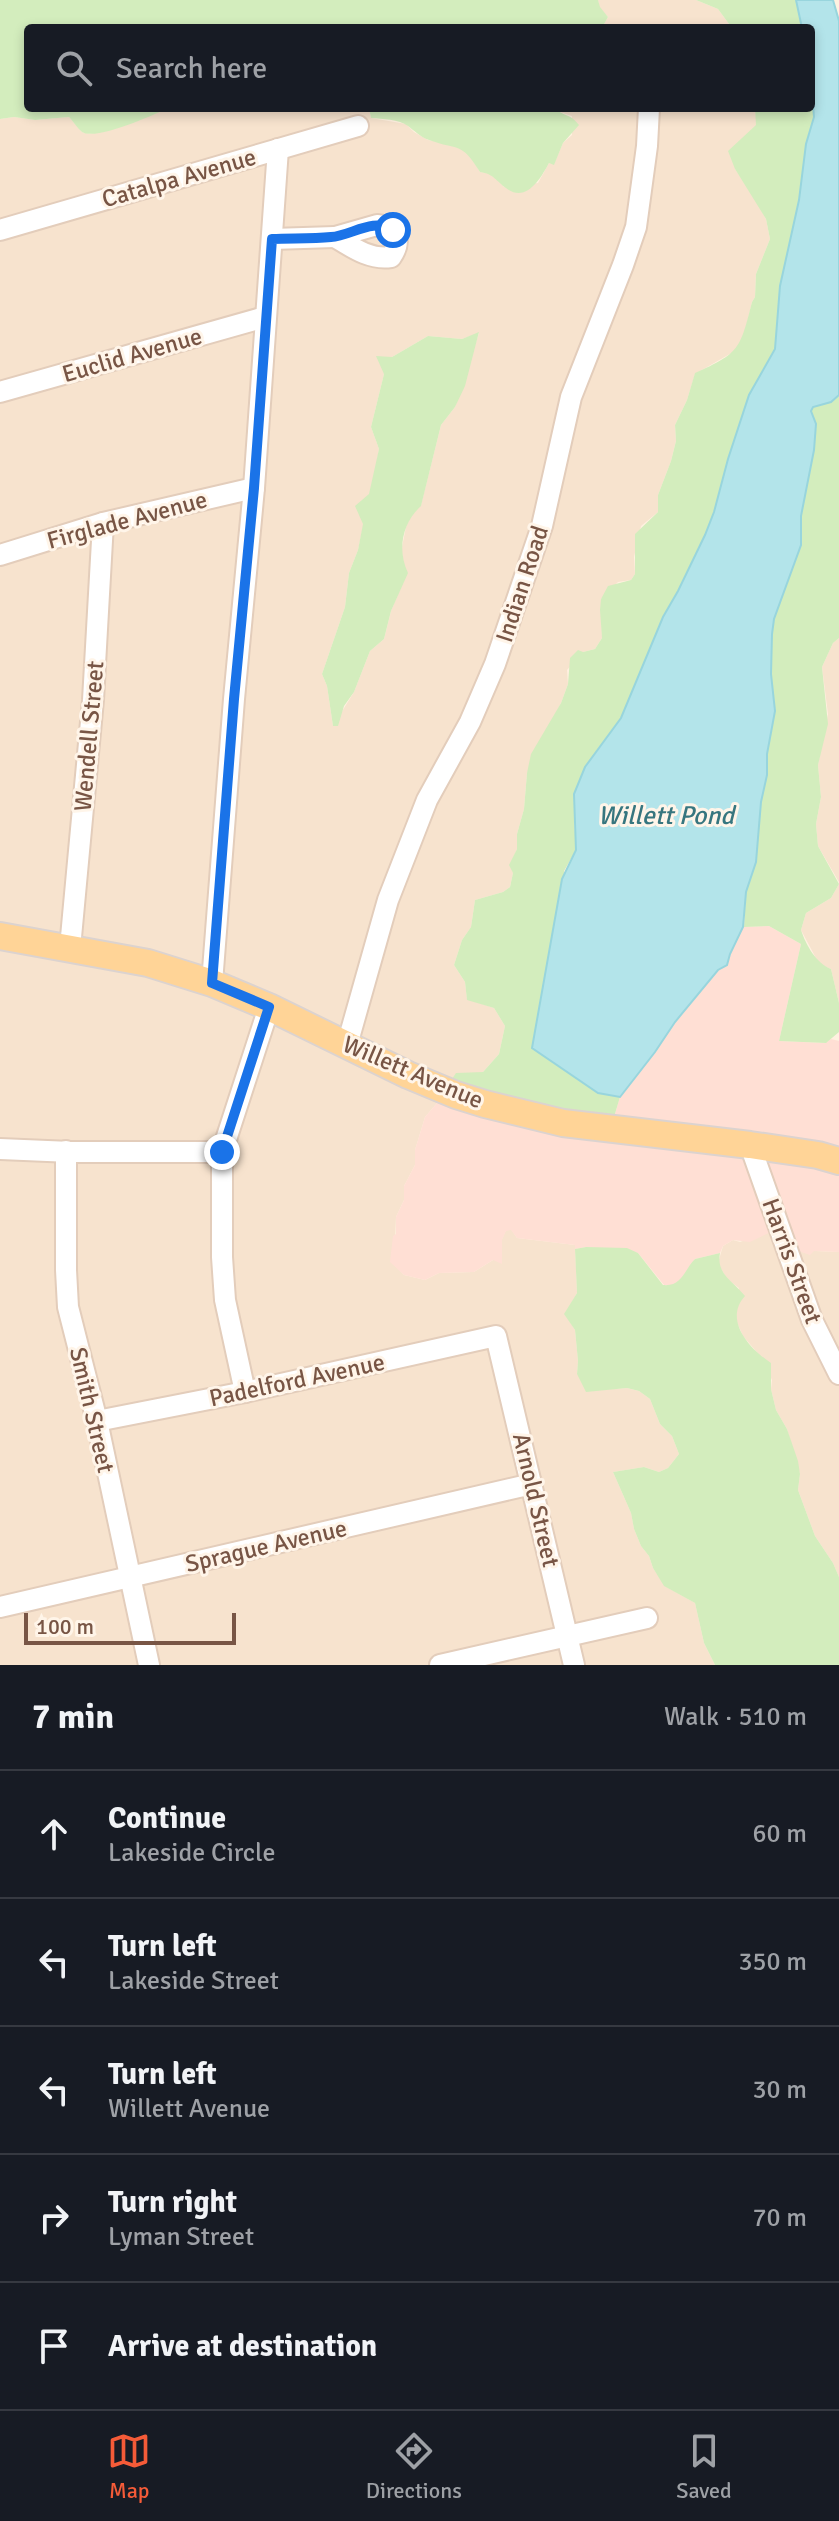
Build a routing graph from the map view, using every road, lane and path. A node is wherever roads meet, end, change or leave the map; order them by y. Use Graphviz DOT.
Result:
graph roads {
  1 [pos="649,112"];
  2 [pos="358,126"];
  3 [pos="278,149"];
  4 [pos="0,230"];
  5 [pos="335,237"];
  6 [pos="272,239"];
  7 [pos="265,317"];
  8 [pos="0,392"];
  9 [pos="254,488"];
  10 [pos="103,523"];
  11 [pos="0,555"];
  12 [pos="0,936"];
  13 [pos="70,948"];
  14 [pos="212,983"];
  15 [pos="269,1007"];
  16 [pos="347,1045"];
  17 [pos="750,1145"];
  18 [pos="0,1149"];
  19 [pos="66,1151"];
  20 [pos="222,1152"];
  21 [pos="839,1161"];
  22 [pos="496,1336"];
  23 [pos="839,1374"];
  24 [pos="245,1392"];
  25 [pos="97,1421"];
  26 [pos="532,1484"];
  27 [pos="130,1578"];
  28 [pos="0,1607"];
  29 [pos="647,1618"];
  30 [pos="567,1636"];
  31 [pos="149,1665"];
  32 [pos="440,1665"];
  33 [pos="574,1665"];
  1 -- 16 [label="street, Indian Road"];
  2 -- 3 [label="street, Catalpa Avenue"];
  3 -- 4 [label="street, Catalpa Avenue"];
  3 -- 6 [label="street"];
  5 -- 6 [label="street"];
  6 -- 7 [label="street"];
  7 -- 8 [label="street, Euclid Avenue"];
  7 -- 9 [label="street"];
  9 -- 10 [label="street, Firglade Avenue"];
  9 -- 14 [label="street"];
  10 -- 11 [label="street, Firglade Avenue"];
  10 -- 13 [label="street, Wendell Street"];
  12 -- 13 [label="main road, Willett Avenue"];
  13 -- 14 [label="main road, Willett Avenue"];
  14 -- 15 [label="main road, Willett Avenue"];
  15 -- 16 [label="main road, Willett Avenue"];
  15 -- 20 [label="street"];
  16 -- 17 [label="main road, Willett Avenue"];
  17 -- 21 [label="main road, Willett Avenue"];
  17 -- 23 [label="street, Harris Street"];
  18 -- 19 [label="street"];
  19 -- 20 [label="street"];
  19 -- 25 [label="street, Smith Street"];
  20 -- 24 [label="street"];
  22 -- 24 [label="street, Padelford Avenue"];
  22 -- 26 [label="street, Arnold Street"];
  24 -- 25 [label="street, Padelford Avenue"];
  25 -- 27 [label="street, Smith Street"];
  26 -- 27 [label="street, Sprague Avenue"];
  26 -- 30 [label="street, Arnold Street"];
  27 -- 28 [label="street, Sprague Avenue"];
  27 -- 31 [label="street, Smith Street"];
  29 -- 30 [label="street"];
  30 -- 32 [label="street"];
  30 -- 33 [label="street, Arnold Street"];
}
